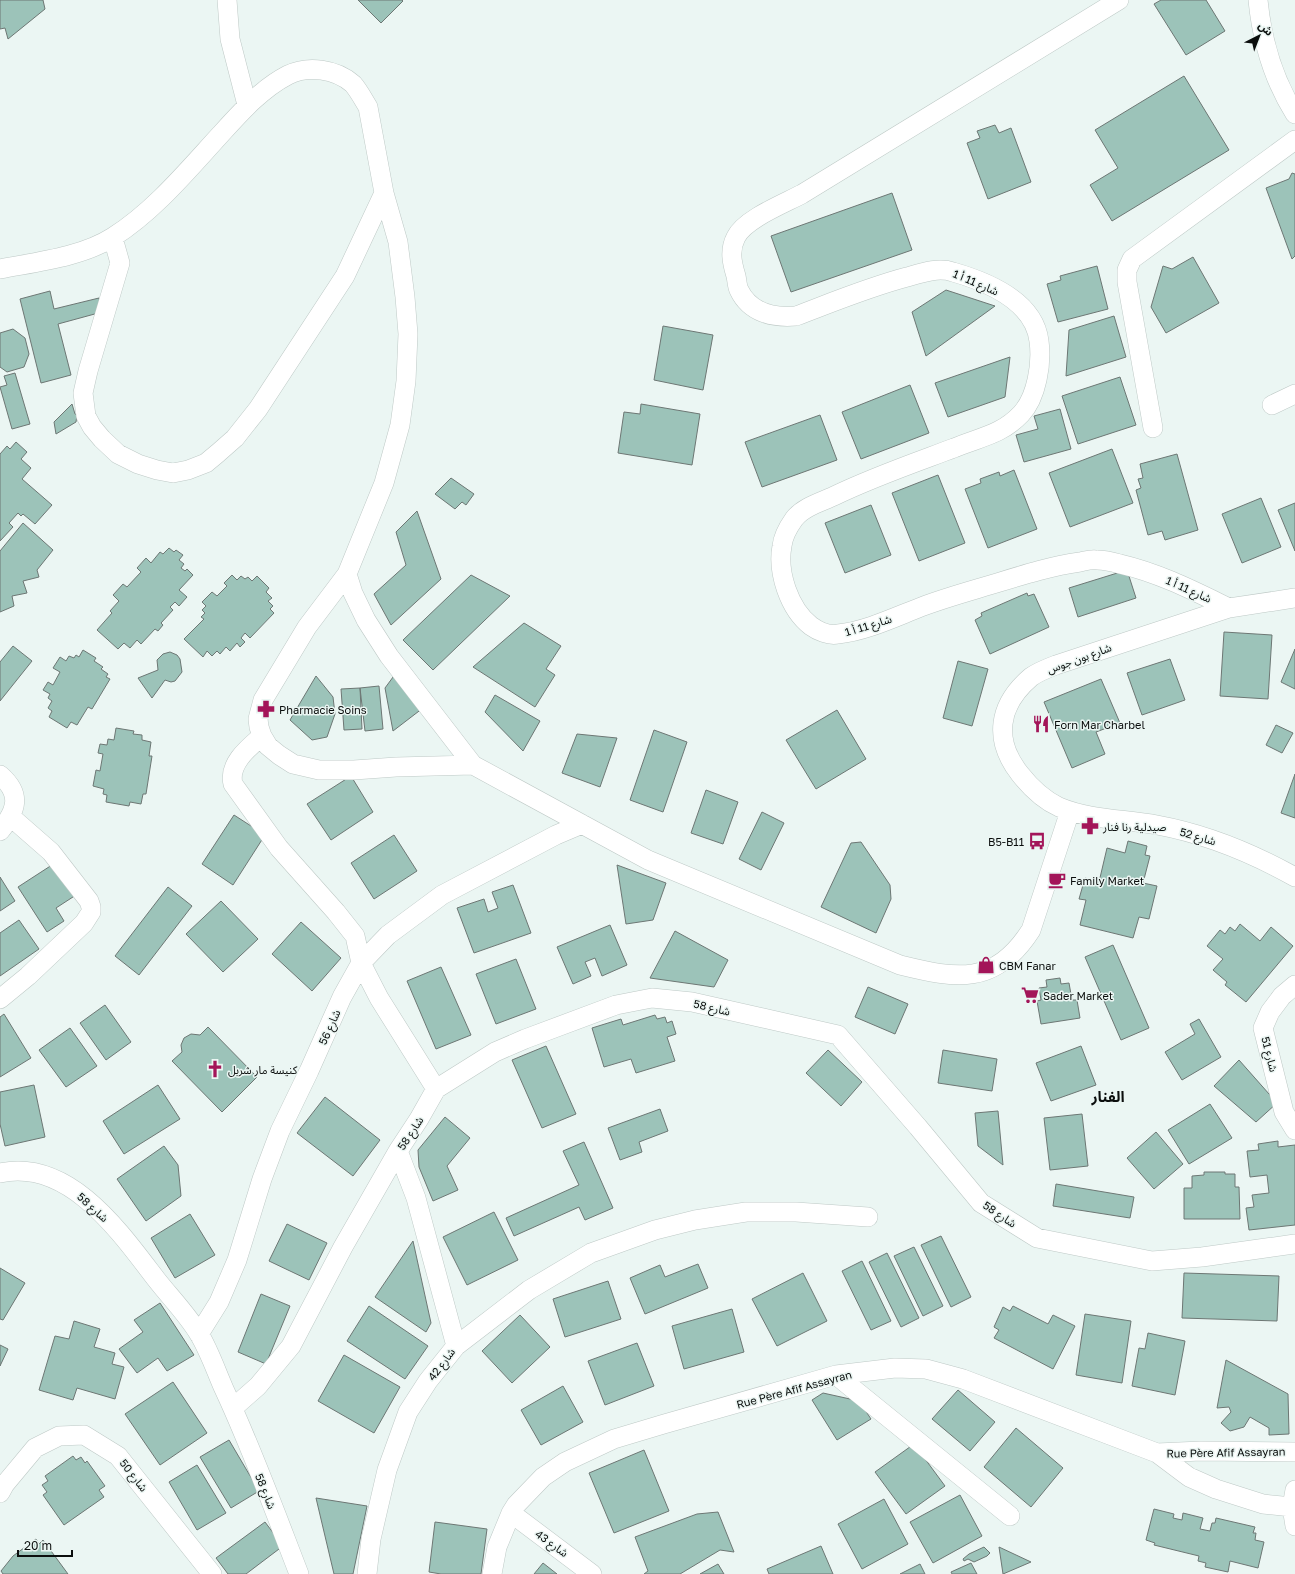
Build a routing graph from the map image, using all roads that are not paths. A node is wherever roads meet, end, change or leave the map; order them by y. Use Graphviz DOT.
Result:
graph roads {
  1 [pos="227,0"];
  2 [pos="1119,0"];
  3 [pos="1258,0"];
  4 [pos="247,105"];
  5 [pos="1295,114"];
  6 [pos="1295,140"];
  7 [pos="384,193"];
  8 [pos="113,238"];
  9 [pos="0,269"];
  10 [pos="1295,394"];
  11 [pos="1272,405"];
  12 [pos="1153,428"];
  13 [pos="347,574"];
  14 [pos="1295,598"];
  15 [pos="1229,608"];
  16 [pos="262,736"];
  17 [pos="473,765"];
  18 [pos="0,775"];
  19 [pos="1070,811"];
  20 [pos="6,824"];
  21 [pos="582,824"];
  22 [pos="1295,877"];
  23 [pos="361,963"];
  24 [pos="1295,985"];
  25 [pos="0,999"];
  26 [pos="436,1089"];
  27 [pos="1295,1130"];
  28 [pos="398,1151"];
  29 [pos="0,1173"];
  30 [pos="868,1217"];
  31 [pos="1295,1244"];
  32 [pos="200,1334"];
  33 [pos="456,1346"];
  34 [pos="836,1375"];
  35 [pos="233,1408"];
  36 [pos="1295,1452"];
  37 [pos="1157,1453"];
  38 [pos="0,1493"];
  39 [pos="1294,1498"];
  40 [pos="511,1513"];
  41 [pos="1010,1516"];
  42 [pos="1295,1526"];
  43 [pos="212,1574"];
  44 [pos="300,1574"];
  45 [pos="367,1574"];
  46 [pos="492,1574"];
  47 [pos="592,1574"];
  1 -- 4 [label="street"];
  2 -- 15 [label="street, شارع 11 أ 1"];
  3 -- 5 [label="street"];
  4 -- 7 [label="street"];
  4 -- 8 [label="street"];
  6 -- 12 [label="street"];
  7 -- 8 [label="street"];
  7 -- 13 [label="street"];
  8 -- 9 [label="street"];
  10 -- 11 [label="street"];
  13 -- 16 [label="street"];
  13 -- 17 [label="street"];
  14 -- 15 [label="street, شارع بون جوس"];
  15 -- 19 [label="street, شارع بون جوس"];
  16 -- 17 [label="street"];
  16 -- 23 [label="street"];
  17 -- 21 [label="street"];
  18 -- 20 [label="street"];
  19 -- 21 [label="street"];
  19 -- 22 [label="street, شارع 52"];
  20 -- 25 [label="street"];
  21 -- 23 [label="street, شارع 56"];
  23 -- 26 [label="street"];
  23 -- 32 [label="street, شارع 56"];
  24 -- 27 [label="street, شارع 51"];
  26 -- 28 [label="street, شارع 58"];
  26 -- 31 [label="street, شارع 58"];
  28 -- 33 [label="street, شارع 42"];
  28 -- 35 [label="street, شارع 58"];
  29 -- 32 [label="street, شارع 58"];
  30 -- 33 [label="street"];
  32 -- 35 [label="street, شارع 58"];
  33 -- 45 [label="street, شارع 42"];
  34 -- 37 [label="street, Rue Père Afif Assayran"];
  34 -- 40 [label="street, Rue Père Afif Assayran"];
  34 -- 41 [label="street"];
  35 -- 44 [label="street, شارع 58"];
  36 -- 37 [label="street, Rue Père Afif Assayran"];
  37 -- 39 [label="street, Rue Père Afif Assayran"];
  38 -- 43 [label="street, شارع 50"];
  39 -- 42 [label="street"];
  40 -- 46 [label="street, Rue Père Afif Assayran"];
  40 -- 47 [label="street, شارع 43"];
}
